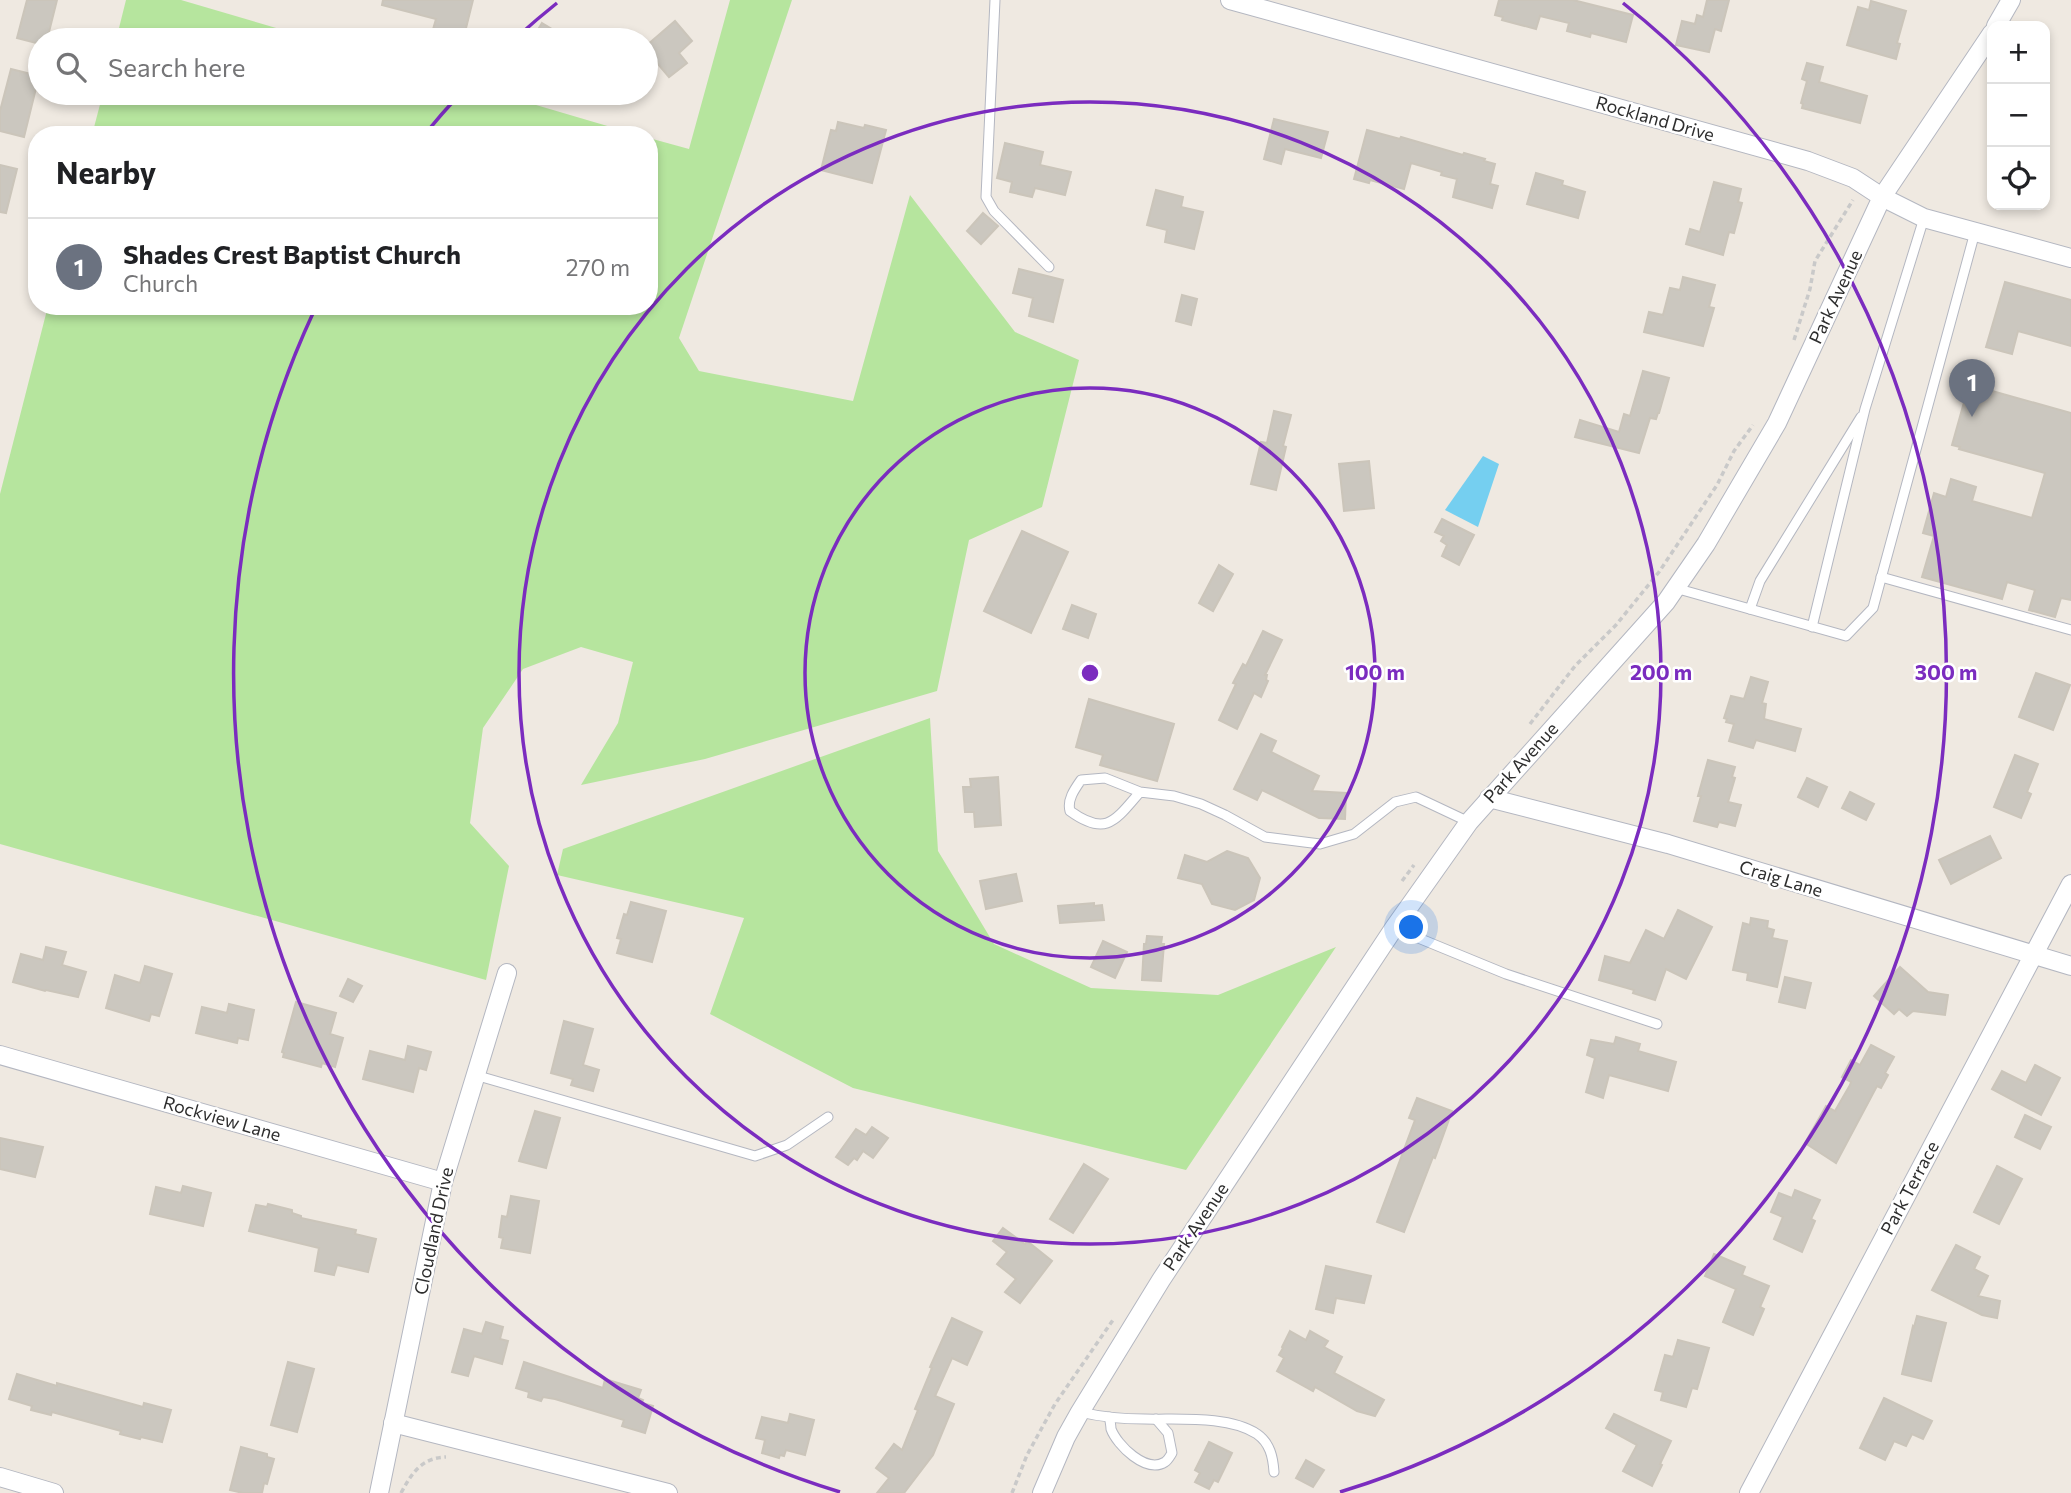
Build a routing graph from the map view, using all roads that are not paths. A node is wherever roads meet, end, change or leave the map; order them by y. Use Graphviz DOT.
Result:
graph roads {
  1 [pos="995,0"];
  2 [pos="1230,0"];
  3 [pos="2011,0"];
  4 [pos="1999,21"];
  5 [pos="1987,40"];
  6 [pos="1882,197"];
  7 [pos="1923,218"];
  8 [pos="1975,232"];
  9 [pos="2071,258"];
  10 [pos="1049,267"];
  11 [pos="1865,409"];
  12 [pos="1881,577"];
  13 [pos="1675,588"];
  14 [pos="1750,609"];
  15 [pos="1812,626"];
  16 [pos="2071,630"];
  17 [pos="1140,792"];
  18 [pos="1489,798"];
  19 [pos="1469,822"];
  20 [pos="2071,884"];
  21 [pos="1394,928"];
  22 [pos="2033,956"];
  23 [pos="2071,966"];
  24 [pos="507,973"];
  25 [pos="1657,1024"];
  26 [pos="0,1055"];
  27 [pos="475,1075"];
  28 [pos="828,1117"];
  29 [pos="443,1182"];
  30 [pos="1080,1412"];
  31 [pos="1110,1418"];
  32 [pos="1156,1419"];
  33 [pos="393,1423"];
  34 [pos="1274,1472"];
  35 [pos="0,1477"];
  36 [pos="54,1493"];
  37 [pos="379,1493"];
  38 [pos="668,1493"];
  39 [pos="1042,1493"];
  40 [pos="1749,1493"];
  1 -- 10 [label="lane"];
  2 -- 6 [label="street, Rockland Drive"];
  3 -- 4 [label="street"];
  5 -- 6 [label="street, Park Avenue"];
  6 -- 7 [label="street, Rockland Drive"];
  6 -- 13 [label="street, Park Avenue"];
  7 -- 8 [label="street, Rockland Drive"];
  7 -- 11 [label="lane"];
  8 -- 9 [label="street, Rockland Drive"];
  8 -- 12 [label="lane"];
  11 -- 14 [label="lane"];
  11 -- 15 [label="lane"];
  12 -- 15 [label="lane"];
  12 -- 16 [label="lane"];
  13 -- 14 [label="lane"];
  13 -- 18 [label="street, Park Avenue"];
  14 -- 15 [label="lane"];
  17 -- 17 [label="lane"];
  17 -- 19 [label="lane"];
  18 -- 19 [label="street, Park Avenue"];
  18 -- 22 [label="street, Craig Lane"];
  19 -- 21 [label="street, Park Avenue"];
  20 -- 22 [label="street, Park Terrace"];
  21 -- 25 [label="lane"];
  21 -- 30 [label="street, Park Avenue"];
  22 -- 23 [label="street, Craig Lane"];
  22 -- 40 [label="street, Park Terrace"];
  24 -- 27 [label="street, Cloudland Drive"];
  26 -- 29 [label="street, Rockview Lane"];
  27 -- 28 [label="lane"];
  27 -- 29 [label="street, Cloudland Drive"];
  29 -- 33 [label="street, Cloudland Drive"];
  30 -- 31 [label="lane"];
  30 -- 39 [label="street, Park Avenue"];
  31 -- 32 [label="lane"];
  31 -- 32 [label="lane"];
  32 -- 34 [label="lane"];
  33 -- 37 [label="street, Cloudland Drive"];
  33 -- 38 [label="street"];
  35 -- 36 [label="street"];
}
